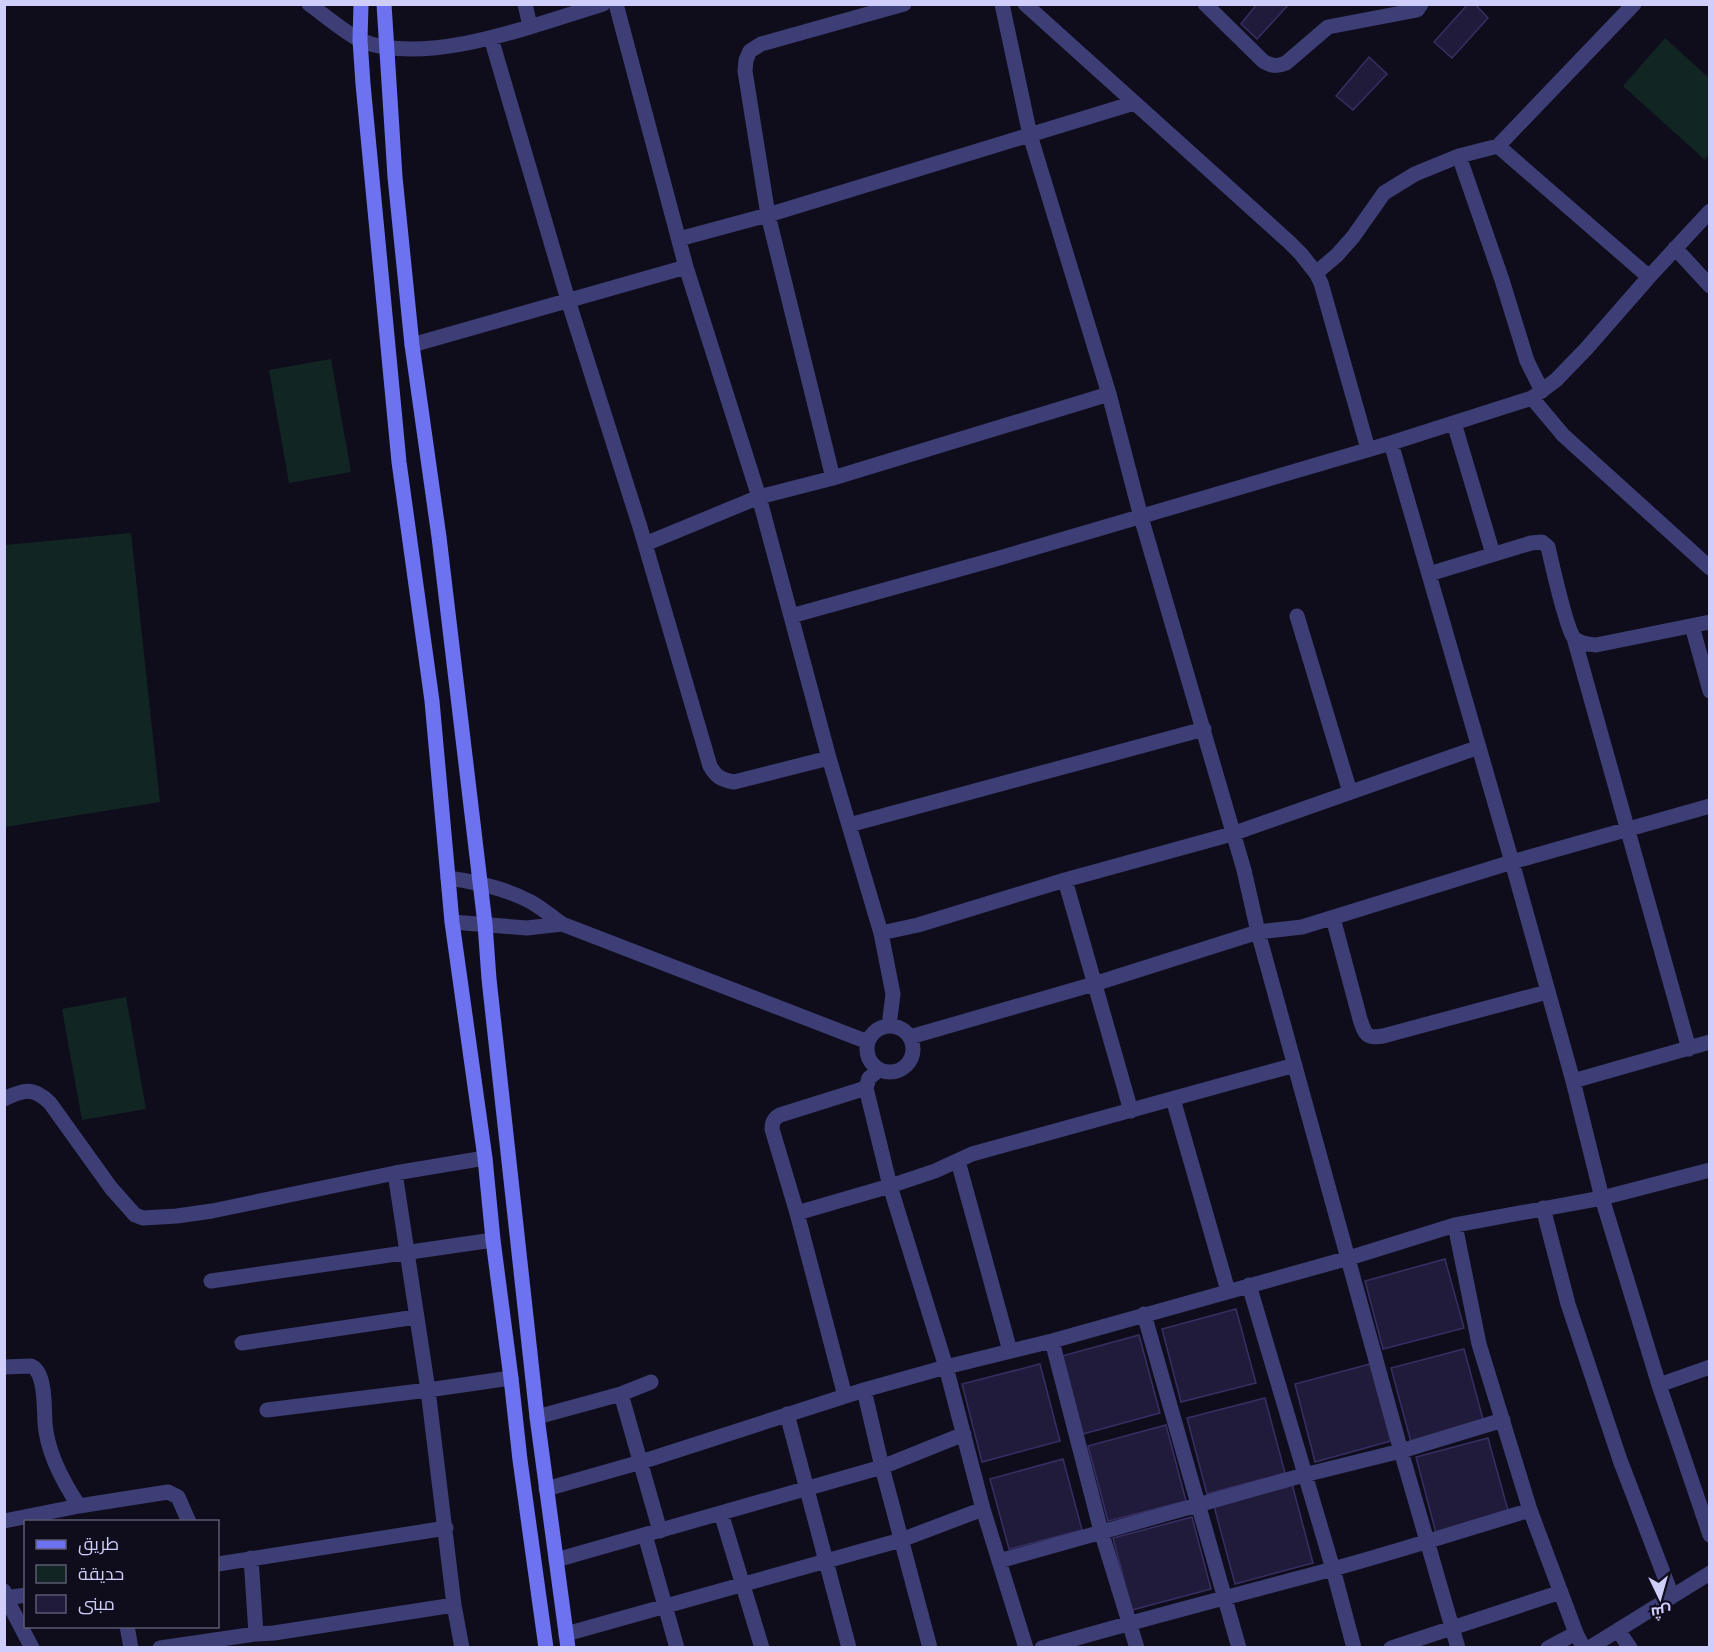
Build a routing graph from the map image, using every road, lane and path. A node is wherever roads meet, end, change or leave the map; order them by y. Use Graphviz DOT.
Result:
graph roads {
  1 [pos="309,4"];
  2 [pos="361,4"];
  3 [pos="384,4"];
  4 [pos="525,4"];
  5 [pos="603,4"];
  6 [pos="616,4"];
  7 [pos="904,4"];
  8 [pos="1002,4"];
  9 [pos="1025,4"];
  10 [pos="1205,4"];
  11 [pos="1421,4"];
  12 [pos="1634,4"];
  13 [pos="530,26"];
  14 [pos="491,38"];
  15 [pos="360,40"];
  16 [pos="386,48"];
  17 [pos="1134,103"];
  18 [pos="1030,135"];
  19 [pos="1498,146"];
  20 [pos="1458,156"];
  21 [pos="1710,211"];
  22 [pos="768,215"];
  23 [pos="679,239"];
  24 [pos="1675,249"];
  25 [pos="686,267"];
  26 [pos="1316,273"];
  27 [pos="1649,277"];
  28 [pos="1710,286"];
  29 [pos="568,300"];
  30 [pos="412,345"];
  31 [pos="1109,394"];
  32 [pos="1537,395"];
  33 [pos="1454,423"];
  34 [pos="1391,443"];
  35 [pos="1368,449"];
  36 [pos="833,478"];
  37 [pos="759,496"];
  38 [pos="1141,517"];
  39 [pos="645,544"];
  40 [pos="1493,554"];
  41 [pos="1710,568"];
  42 [pos="1429,574"];
  43 [pos="792,616"];
  44 [pos="1297,616"];
  45 [pos="1710,622"];
  46 [pos="1692,626"];
  47 [pos="1574,638"];
  48 [pos="1710,691"];
  49 [pos="1204,729"];
  50 [pos="1479,747"];
  51 [pos="829,759"];
  52 [pos="1350,792"];
  53 [pos="1710,806"];
  54 [pos="849,825"];
  55 [pos="1627,830"];
  56 [pos="1232,834"];
  57 [pos="1512,862"];
  58 [pos="448,878"];
  59 [pos="1065,880"];
  60 [pos="479,883"];
  61 [pos="1333,918"];
  62 [pos="452,922"];
  63 [pos="485,924"];
  64 [pos="562,924"];
  65 [pos="1258,932"];
  66 [pos="881,933"];
  67 [pos="1094,984"];
  68 [pos="1547,992"];
  69 [pos="890,1026"];
  70 [pos="910,1037"];
  71 [pos="868,1042"];
  72 [pos="1710,1042"];
  73 [pos="1689,1049"];
  74 [pos="1295,1065"];
  75 [pos="879,1070"];
  76 [pos="1573,1081"];
  77 [pos="866,1088"];
  78 [pos="4,1099"];
  79 [pos="1173,1099"];
  80 [pos="1131,1111"];
  81 [pos="485,1158"];
  82 [pos="958,1161"];
  83 [pos="1710,1170"];
  84 [pos="395,1173"];
  85 [pos="890,1186"];
  86 [pos="1602,1198"];
  87 [pos="1542,1208"];
  88 [pos="797,1213"];
  89 [pos="1455,1225"];
  90 [pos="493,1240"];
  91 [pos="406,1252"];
  92 [pos="1349,1258"];
  93 [pos="211,1281"];
  94 [pos="1249,1285"];
  95 [pos="1228,1291"];
  96 [pos="1144,1314"];
  97 [pos="416,1317"];
  98 [pos="1052,1341"];
  99 [pos="242,1343"];
  100 [pos="1010,1351"];
  101 [pos="4,1367"];
  102 [pos="946,1367"];
  103 [pos="1710,1367"];
  104 [pos="511,1378"];
  105 [pos="651,1382"];
  106 [pos="1659,1385"];
  107 [pos="428,1390"];
  108 [pos="864,1390"];
  109 [pos="621,1394"];
  110 [pos="845,1396"];
  111 [pos="267,1410"];
  112 [pos="787,1414"];
  113 [pos="537,1417"];
  114 [pos="1503,1420"];
  115 [pos="964,1434"];
  116 [pos="1401,1451"];
  117 [pos="641,1462"];
  118 [pos="882,1467"];
  119 [pos="1304,1475"];
  120 [pos="546,1489"];
  121 [pos="806,1489"];
  122 [pos="79,1506"];
  123 [pos="1197,1506"];
  124 [pos="983,1509"];
  125 [pos="1530,1510"];
  126 [pos="721,1513"];
  127 [pos="189,1520"];
  128 [pos="4,1521"];
  129 [pos="446,1528"];
  130 [pos="1101,1531"];
  131 [pos="653,1533"];
  132 [pos="1710,1535"];
  133 [pos="901,1540"];
  134 [pos="1427,1542"];
  135 [pos="251,1558"];
  136 [pos="556,1560"];
  137 [pos="999,1561"];
  138 [pos="826,1562"];
  139 [pos="219,1564"];
  140 [pos="1333,1569"];
  141 [pos="1710,1573"];
  142 [pos="743,1585"];
  143 [pos="1561,1592"];
  144 [pos="5,1594"];
  145 [pos="24,1595"];
  146 [pos="1672,1596"];
  147 [pos="1224,1597"];
  148 [pos="454,1605"];
  149 [pos="665,1606"];
  150 [pos="1129,1622"];
  151 [pos="127,1628"];
  152 [pos="1452,1628"];
  153 [pos="1618,1630"];
  154 [pos="1576,1633"];
  155 [pos="256,1634"];
  156 [pos="275,1640"];
  157 [pos="567,1641"];
  158 [pos="201,1644"];
  159 [pos="1592,1646"];
  160 [pos="32,1647"];
  161 [pos="131,1647"];
  162 [pos="160,1647"];
  163 [pos="462,1647"];
  164 [pos="546,1647"];
  165 [pos="677,1647"];
  166 [pos="762,1647"];
  167 [pos="849,1647"];
  168 [pos="930,1647"];
  169 [pos="1026,1647"];
  170 [pos="1042,1647"];
  171 [pos="1137,1647"];
  172 [pos="1239,1647"];
  173 [pos="1354,1647"];
  174 [pos="1391,1647"];
  175 [pos="1458,1647"];
  176 [pos="1548,1647"];
  177 [pos="1630,1647"];
  1 -- 15 [label="street"];
  2 -- 15 [label="main road"];
  3 -- 16 [label="main road"];
  4 -- 13 [label="street"];
  5 -- 13 [label="street"];
  6 -- 23 [label="street"];
  7 -- 22 [label="street"];
  8 -- 18 [label="street"];
  9 -- 17 [label="street"];
  10 -- 11 [label="street"];
  12 -- 19 [label="street"];
  13 -- 14 [label="street"];
  14 -- 16 [label="street"];
  14 -- 29 [label="street"];
  15 -- 16 [label="street"];
  15 -- 58 [label="main road"];
  16 -- 30 [label="main road"];
  17 -- 18 [label="street"];
  17 -- 26 [label="street"];
  18 -- 22 [label="street"];
  18 -- 31 [label="street"];
  19 -- 20 [label="street"];
  19 -- 27 [label="street"];
  20 -- 26 [label="street"];
  20 -- 32 [label="street"];
  21 -- 24 [label="street"];
  22 -- 23 [label="street"];
  22 -- 36 [label="street"];
  23 -- 25 [label="street"];
  24 -- 27 [label="street"];
  24 -- 28 [label="street"];
  25 -- 29 [label="street"];
  25 -- 37 [label="street"];
  26 -- 35 [label="street"];
  27 -- 32 [label="street"];
  29 -- 30 [label="street"];
  29 -- 39 [label="street"];
  30 -- 60 [label="main road"];
  31 -- 36 [label="street"];
  31 -- 38 [label="street"];
  32 -- 33 [label="street"];
  32 -- 41 [label="street"];
  33 -- 34 [label="street"];
  33 -- 40 [label="street"];
  34 -- 35 [label="street"];
  34 -- 42 [label="street"];
  35 -- 38 [label="street"];
  36 -- 37 [label="street"];
  37 -- 39 [label="street"];
  37 -- 43 [label="street"];
  38 -- 43 [label="street"];
  38 -- 49 [label="street"];
  39 -- 51 [label="street"];
  40 -- 42 [label="street"];
  40 -- 47 [label="street"];
  42 -- 50 [label="street"];
  43 -- 51 [label="street"];
  44 -- 52 [label="street"];
  45 -- 46 [label="street"];
  46 -- 47 [label="street"];
  46 -- 48 [label="street"];
  47 -- 55 [label="street"];
  49 -- 54 [label="street"];
  49 -- 56 [label="street"];
  50 -- 52 [label="street"];
  50 -- 57 [label="street"];
  51 -- 54 [label="street"];
  52 -- 56 [label="street"];
  53 -- 55 [label="street"];
  54 -- 66 [label="street"];
  55 -- 57 [label="street"];
  55 -- 73 [label="street"];
  56 -- 59 [label="street"];
  56 -- 65 [label="street"];
  57 -- 61 [label="street"];
  57 -- 68 [label="street"];
  58 -- 60 [label="street"];
  58 -- 62 [label="main road"];
  59 -- 66 [label="street"];
  59 -- 67 [label="street"];
  60 -- 63 [label="main road"];
  60 -- 64 [label="street"];
  61 -- 65 [label="street"];
  61 -- 68 [label="street"];
  62 -- 63 [label="street"];
  62 -- 81 [label="main road"];
  63 -- 64 [label="street"];
  63 -- 113 [label="main road"];
  64 -- 71 [label="street"];
  65 -- 67 [label="street"];
  65 -- 74 [label="street"];
  66 -- 69 [label="street"];
  67 -- 70 [label="street"];
  67 -- 80 [label="street"];
  68 -- 76 [label="street"];
  69 -- 70 [label="street"];
  69 -- 71 [label="street"];
  70 -- 75 [label="street"];
  71 -- 75 [label="street"];
  72 -- 73 [label="street"];
  73 -- 76 [label="street"];
  74 -- 79 [label="street"];
  74 -- 92 [label="street"];
  75 -- 77 [label="street"];
  76 -- 86 [label="street"];
  77 -- 85 [label="street"];
  77 -- 88 [label="street"];
  78 -- 84 [label="street"];
  79 -- 80 [label="street"];
  79 -- 95 [label="street"];
  80 -- 82 [label="street"];
  81 -- 84 [label="street"];
  81 -- 90 [label="main road"];
  82 -- 85 [label="street"];
  82 -- 100 [label="street"];
  83 -- 86 [label="street"];
  84 -- 91 [label="street"];
  85 -- 88 [label="street"];
  85 -- 102 [label="street"];
  86 -- 87 [label="street"];
  86 -- 106 [label="street"];
  87 -- 89 [label="street"];
  87 -- 146 [label="street"];
  88 -- 110 [label="street"];
  89 -- 92 [label="street"];
  89 -- 114 [label="street"];
  90 -- 91 [label="street"];
  90 -- 104 [label="main road"];
  91 -- 93 [label="street"];
  91 -- 97 [label="street"];
  92 -- 94 [label="street"];
  92 -- 116 [label="street"];
  94 -- 95 [label="street"];
  94 -- 119 [label="street"];
  95 -- 96 [label="street"];
  96 -- 98 [label="street"];
  96 -- 123 [label="street"];
  97 -- 99 [label="street"];
  97 -- 107 [label="street"];
  98 -- 100 [label="street"];
  98 -- 130 [label="street"];
  100 -- 102 [label="street"];
  101 -- 122 [label="street"];
  102 -- 108 [label="street"];
  102 -- 115 [label="street"];
  103 -- 106 [label="street"];
  104 -- 107 [label="street"];
  104 -- 164 [label="main road"];
  105 -- 109 [label="street"];
  106 -- 132 [label="street"];
  107 -- 111 [label="street"];
  107 -- 129 [label="street"];
  108 -- 110 [label="street"];
  108 -- 118 [label="street"];
  109 -- 113 [label="street"];
  109 -- 117 [label="street"];
  110 -- 112 [label="street"];
  112 -- 117 [label="street"];
  112 -- 121 [label="street"];
  113 -- 120 [label="main road"];
  114 -- 116 [label="street"];
  114 -- 125 [label="street"];
  115 -- 118 [label="street"];
  115 -- 124 [label="street"];
  116 -- 119 [label="street"];
  116 -- 134 [label="street"];
  117 -- 120 [label="street"];
  117 -- 131 [label="street"];
  118 -- 121 [label="street"];
  118 -- 133 [label="street"];
  119 -- 123 [label="street"];
  119 -- 140 [label="street"];
  120 -- 136 [label="main road"];
  121 -- 126 [label="street"];
  121 -- 138 [label="street"];
  122 -- 127 [label="street"];
  122 -- 128 [label="street"];
  123 -- 130 [label="street"];
  123 -- 147 [label="street"];
  124 -- 133 [label="street"];
  124 -- 137 [label="street"];
  125 -- 134 [label="street"];
  125 -- 143 [label="street"];
  126 -- 131 [label="street"];
  126 -- 142 [label="street"];
  129 -- 135 [label="street"];
  129 -- 148 [label="street"];
  130 -- 137 [label="street"];
  130 -- 150 [label="street"];
  131 -- 136 [label="street"];
  131 -- 149 [label="street"];
  133 -- 138 [label="street"];
  133 -- 168 [label="street"];
  134 -- 140 [label="street"];
  134 -- 152 [label="street"];
  135 -- 139 [label="street"];
  135 -- 155 [label="street"];
  136 -- 157 [label="main road"];
  137 -- 169 [label="street"];
  138 -- 142 [label="street"];
  138 -- 167 [label="street"];
  140 -- 147 [label="street"];
  140 -- 173 [label="street"];
  141 -- 146 [label="street"];
  142 -- 149 [label="street"];
  142 -- 166 [label="street"];
  143 -- 152 [label="street"];
  143 -- 154 [label="street"];
  144 -- 145 [label="street"];
  144 -- 160 [label="street"];
  146 -- 153 [label="street"];
  147 -- 150 [label="street"];
  147 -- 172 [label="street"];
  148 -- 156 [label="street"];
  148 -- 163 [label="street"];
  149 -- 157 [label="street"];
  149 -- 165 [label="street"];
  150 -- 170 [label="street"];
  150 -- 171 [label="street"];
  151 -- 161 [label="street"];
  152 -- 174 [label="street"];
  152 -- 175 [label="street"];
  153 -- 159 [label="street"];
  153 -- 177 [label="street"];
  154 -- 159 [label="street"];
  154 -- 176 [label="street"];
  155 -- 156 [label="street"];
  155 -- 158 [label="street"];
  158 -- 162 [label="street"];
}
